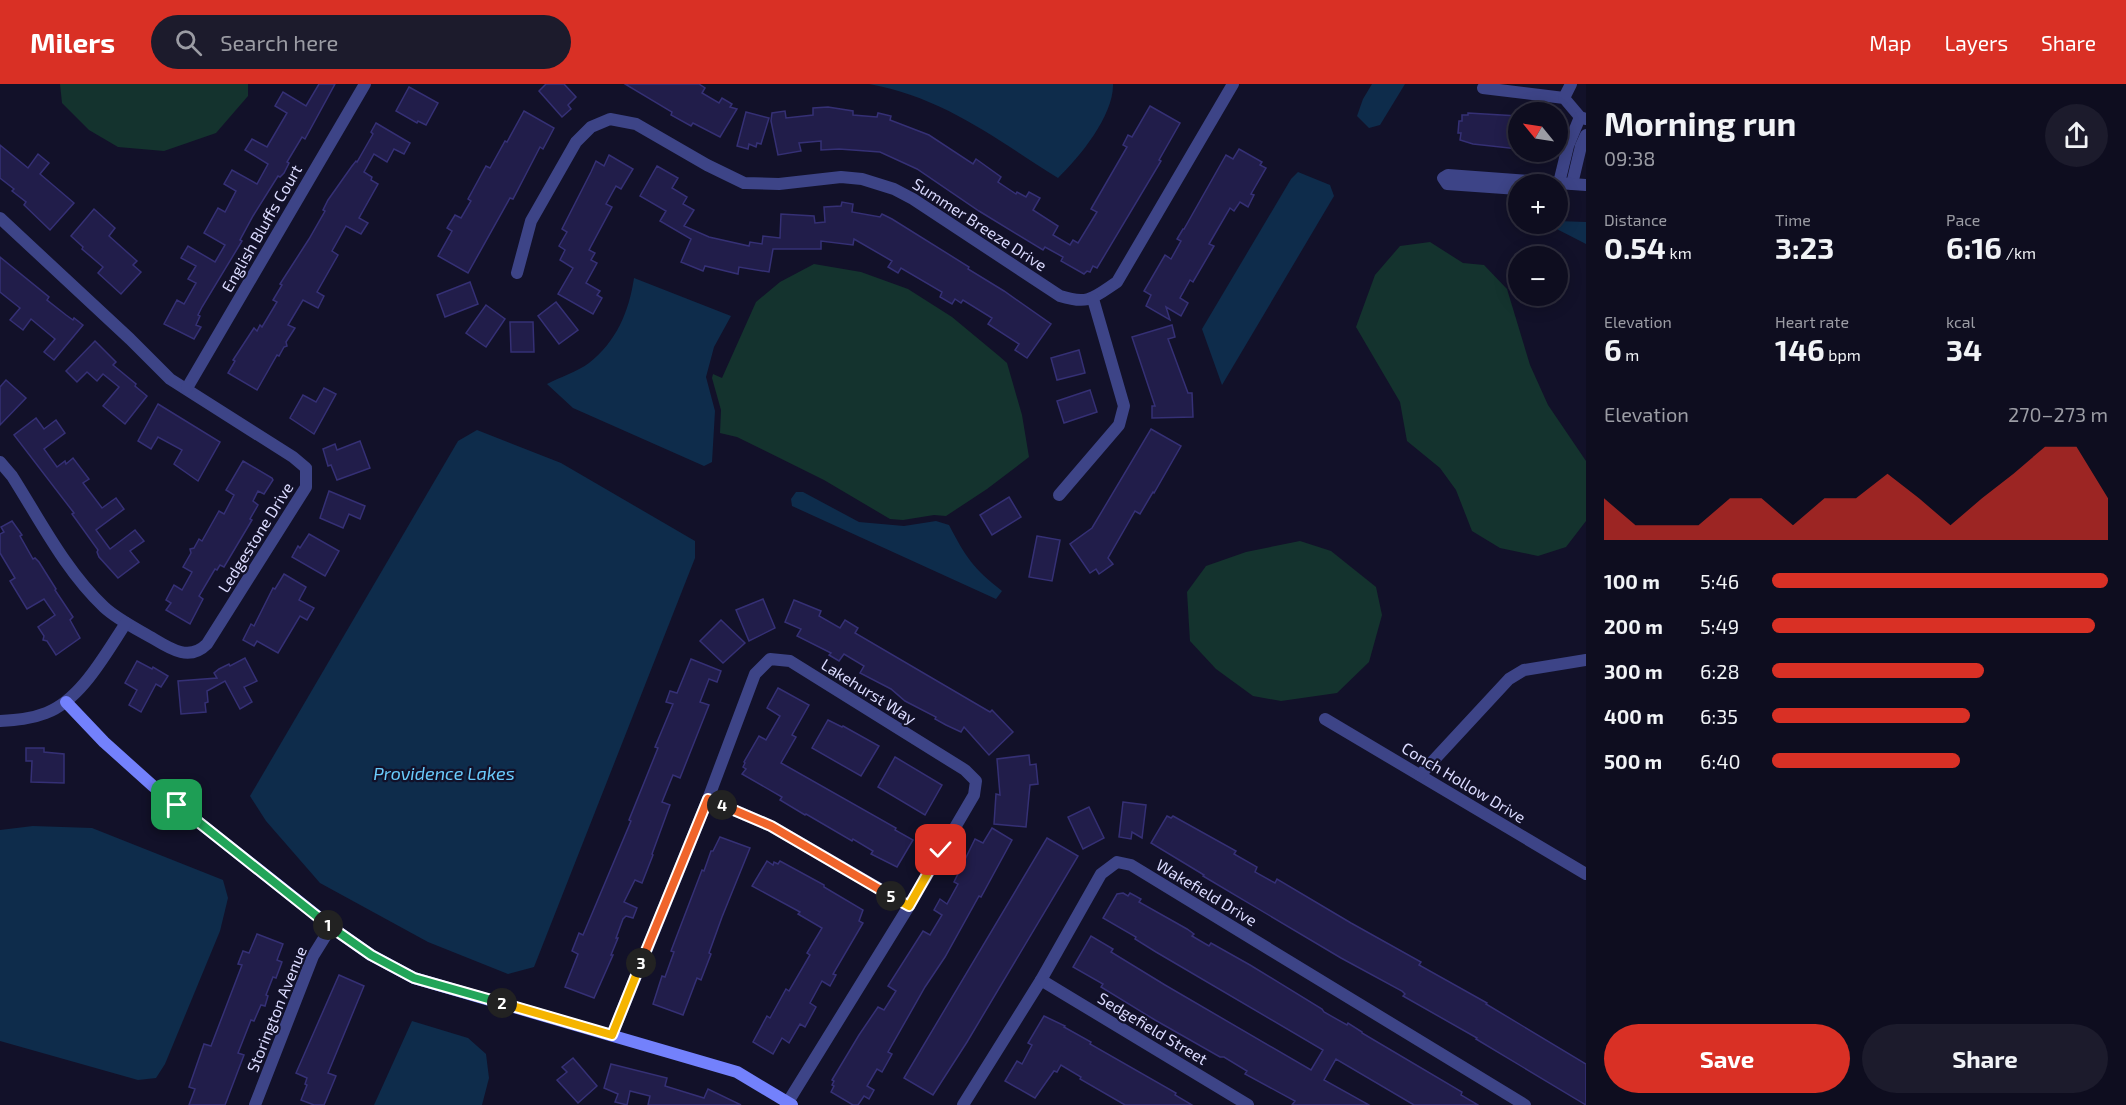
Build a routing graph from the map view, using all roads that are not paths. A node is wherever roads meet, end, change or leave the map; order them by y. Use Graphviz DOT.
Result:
graph roads {
  1 [pos="365,84"];
  2 [pos="1233,84"];
  3 [pos="1570,84"];
  4 [pos="1483,88"];
  5 [pos="1564,98"];
  6 [pos="1583,118"];
  7 [pos="1586,135"];
  8 [pos="1561,174"];
  9 [pos="1508,182"];
  10 [pos="1572,184"];
  11 [pos="1568,185"];
  12 [pos="1586,185"];
  13 [pos="1508,188"];
  14 [pos="1568,190"];
  15 [pos="1586,194"];
  16 [pos="0,219"];
  17 [pos="517,273"];
  18 [pos="1093,299"];
  19 [pos="187,388"];
  20 [pos="0,462"];
  21 [pos="1059,495"];
  22 [pos="126,623"];
  23 [pos="1586,660"];
  24 [pos="66,702"];
  25 [pos="1324,719"];
  26 [pos="0,721"];
  27 [pos="1420,775"];
  28 [pos="708,799"];
  29 [pos="1586,874"];
  30 [pos="909,906"];
  31 [pos="332,927"];
  32 [pos="1041,980"];
  33 [pos="612,1035"];
  34 [pos="790,1103"];
  35 [pos="255,1105"];
  36 [pos="963,1105"];
  37 [pos="1248,1105"];
  38 [pos="1525,1105"];
  1 -- 19 [label="street, English Bluffs Court"];
  2 -- 18 [label="street"];
  3 -- 5 [label="street"];
  4 -- 5 [label="street"];
  5 -- 6 [label="street"];
  6 -- 8 [label="street"];
  7 -- 10 [label="street"];
  9 -- 13 [label="street"];
  10 -- 11 [label="street"];
  10 -- 12 [label="street"];
  14 -- 15 [label="street"];
  16 -- 19 [label="street, Ledgestone Drive"];
  17 -- 18 [label="street, Summer Breeze Drive"];
  18 -- 21 [label="street"];
  19 -- 22 [label="street, Ledgestone Drive"];
  20 -- 22 [label="street, Ledgestone Drive"];
  22 -- 24 [label="street"];
  23 -- 27 [label="street"];
  24 -- 26 [label="street"];
  24 -- 31 [label="street"];
  25 -- 27 [label="street, Conch Hollow Drive"];
  27 -- 29 [label="street, Conch Hollow Drive"];
  28 -- 30 [label="street"];
  28 -- 30 [label="street, Lakehurst Way"];
  28 -- 33 [label="street, Lakehurst Way"];
  30 -- 34 [label="street, Lakehurst Way"];
  31 -- 33 [label="street"];
  31 -- 35 [label="street, Storington Avenue"];
  32 -- 36 [label="street, Wakefield Drive"];
  32 -- 37 [label="street, Sedgefield Street"];
  32 -- 38 [label="street, Wakefield Drive"];
  33 -- 34 [label="street"];
}
